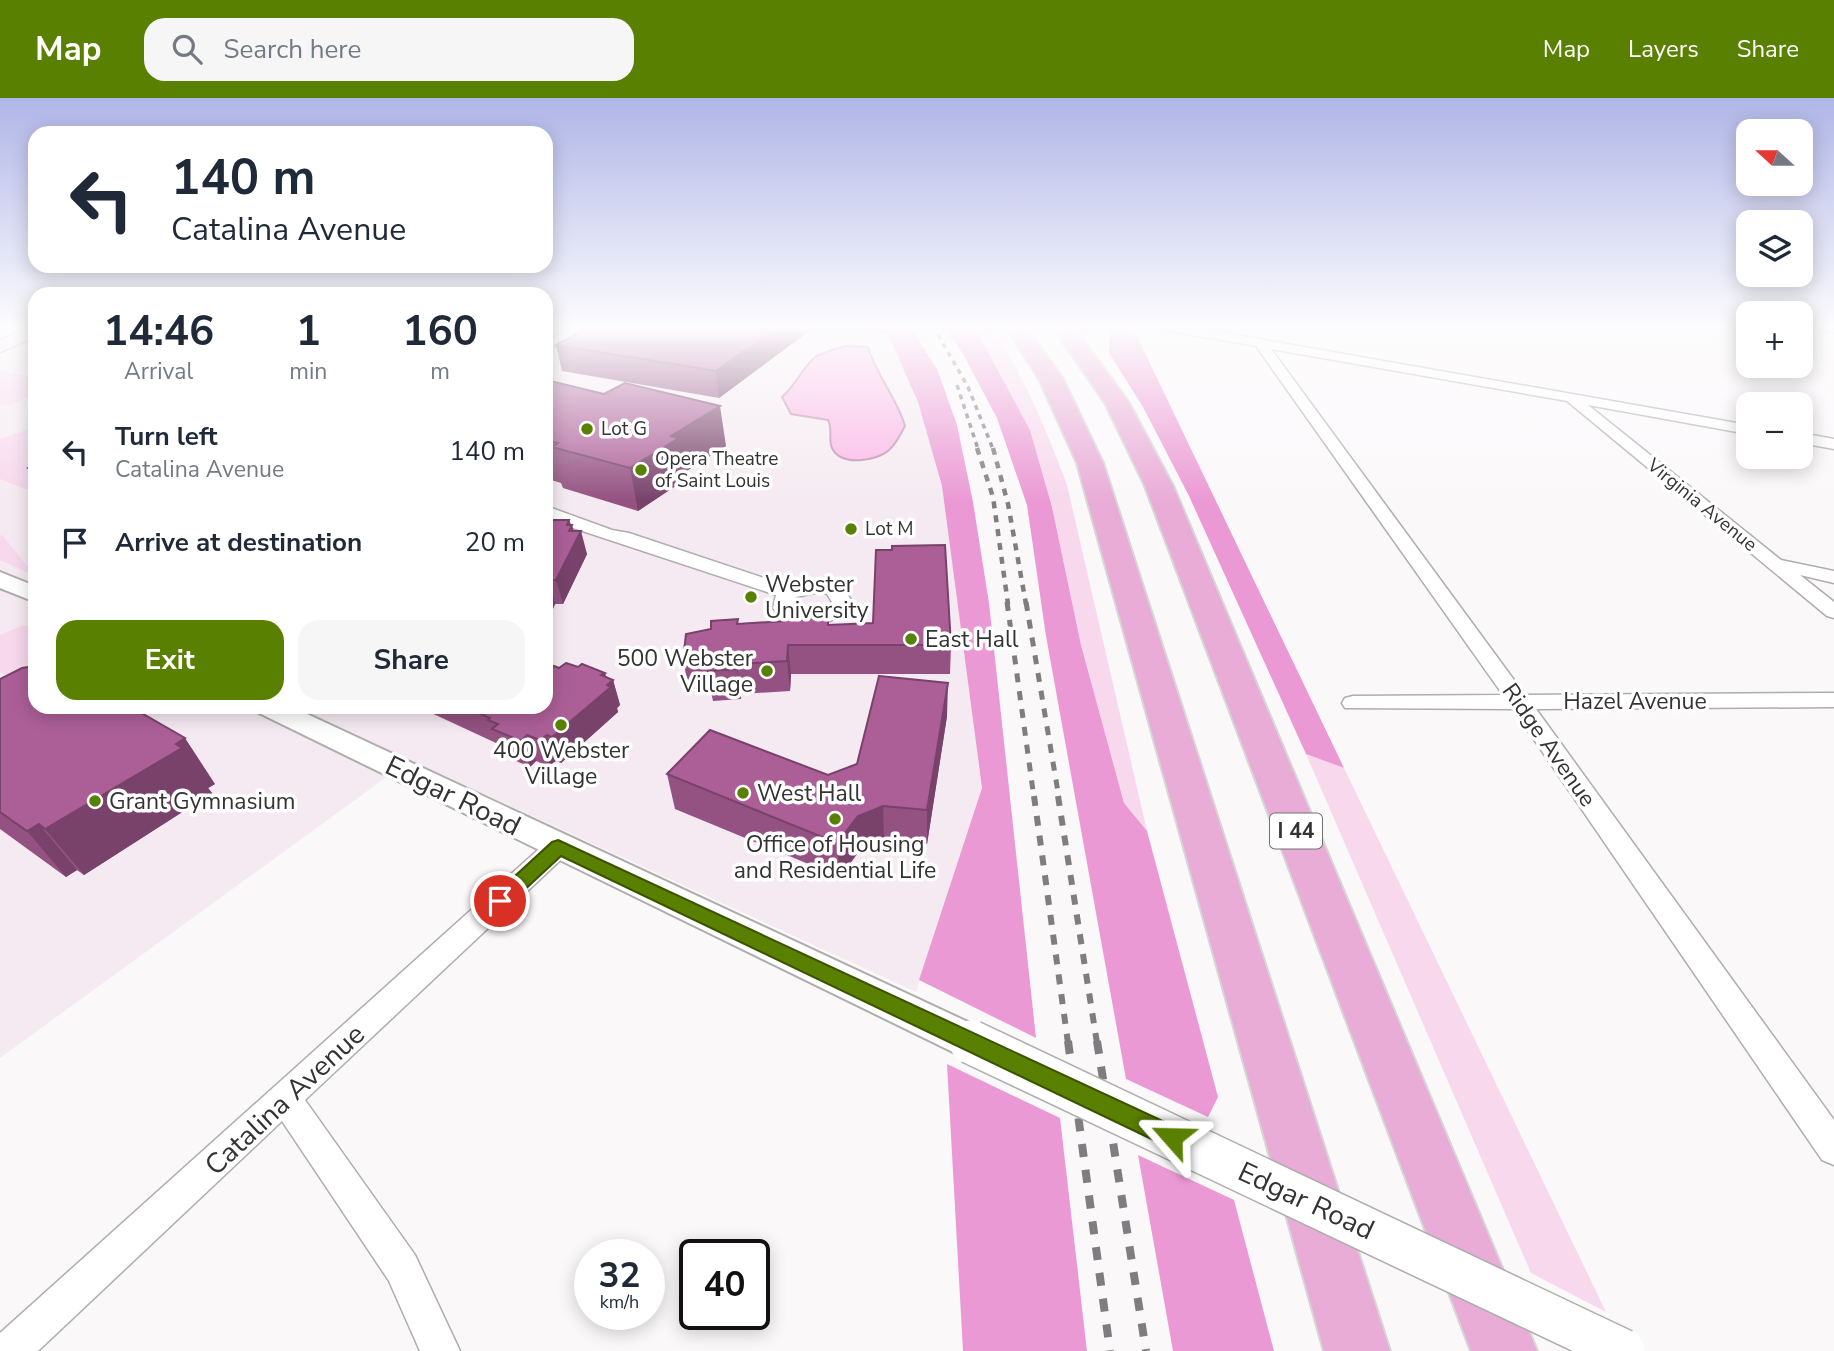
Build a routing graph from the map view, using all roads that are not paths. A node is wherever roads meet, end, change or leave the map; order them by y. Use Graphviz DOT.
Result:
graph roads {
  1 [pos="1054,384"];
  2 [pos="1104,384"];
  3 [pos="1290,384"];
  4 [pos="1493,384"];
  5 [pos="1570,398"];
  6 [pos="1736,427"];
  7 [pos="1813,440"];
  8 [pos="1834,444"];
  9 [pos="553,516"];
  10 [pos="1776,565"];
  11 [pos="1834,577"];
  12 [pos="0,579"];
  13 [pos="28,592"];
  14 [pos="789,593"];
  15 [pos="1834,612"];
  16 [pos="1834,700"];
  17 [pos="1519,702"];
  18 [pos="1353,703"];
  19 [pos="283,714"];
  20 [pos="558,847"];
  21 [pos="286,1099"];
  22 [pos="1834,1148"];
  23 [pos="9,1351"];
  24 [pos="440,1351"];
  25 [pos="1357,1351"];
  26 [pos="1504,1351"];
  27 [pos="1623,1351"];
  1 -- 25 [label="highway"];
  2 -- 26 [label="highway, I 44"];
  3 -- 17 [label="street, Ridge Avenue"];
  4 -- 5 [label="street"];
  5 -- 6 [label="street"];
  5 -- 10 [label="street, Virginia Avenue"];
  7 -- 8 [label="street"];
  9 -- 14 [label="street"];
  10 -- 11 [label="street"];
  10 -- 15 [label="street, Virginia Avenue"];
  12 -- 13 [label="street"];
  16 -- 17 [label="street, Hazel Avenue"];
  17 -- 18 [label="street, Hazel Avenue"];
  17 -- 22 [label="street, Ridge Avenue"];
  19 -- 20 [label="street, Edgar Road"];
  20 -- 21 [label="street, Catalina Avenue"];
  20 -- 27 [label="street, Edgar Road, bridge"];
  21 -- 23 [label="street, Catalina Avenue"];
  21 -- 24 [label="street"];
}
